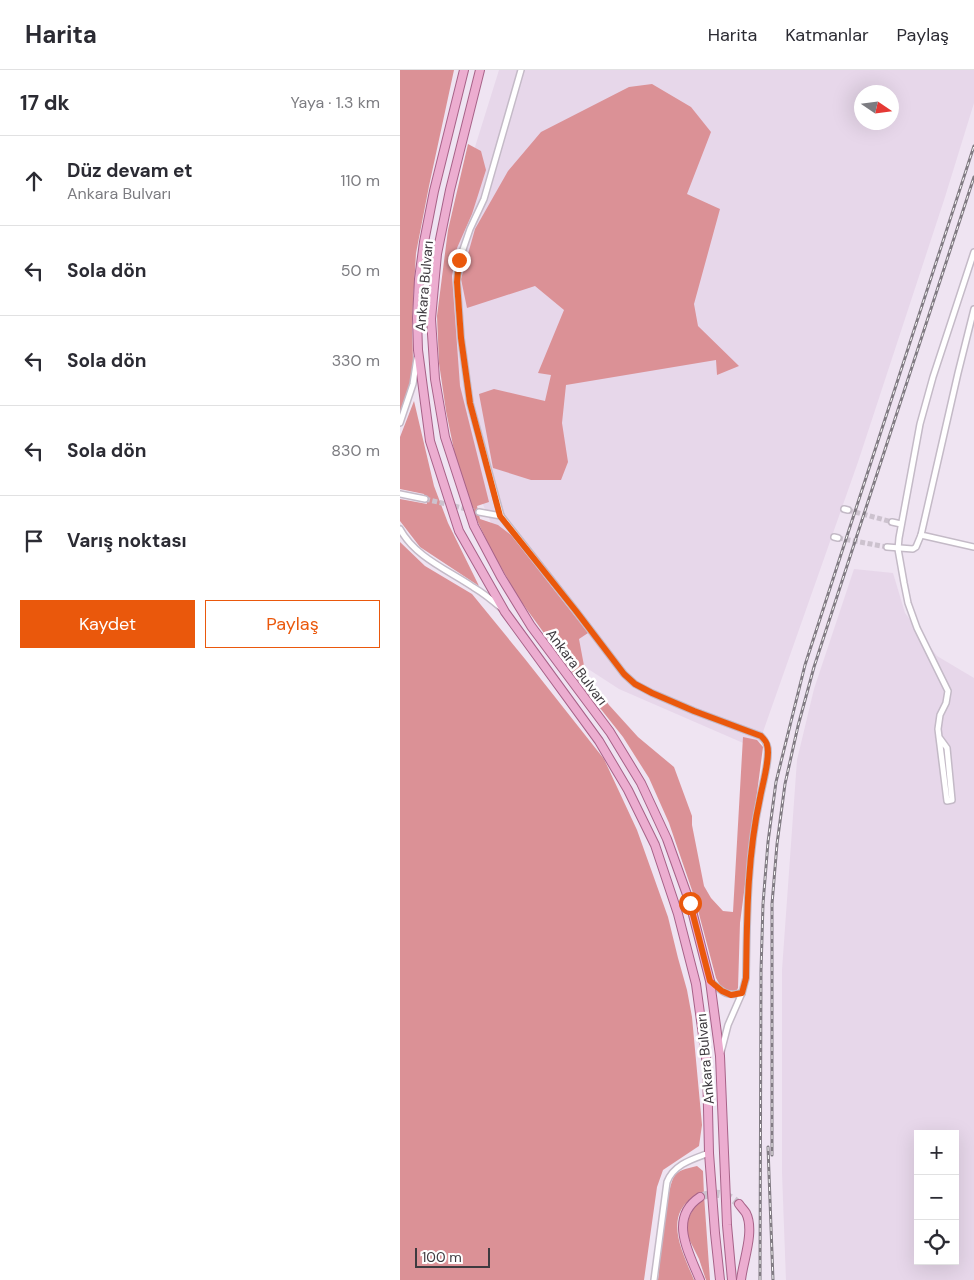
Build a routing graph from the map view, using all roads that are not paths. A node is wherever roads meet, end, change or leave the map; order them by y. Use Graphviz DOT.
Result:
graph roads {
  1 [pos="464,70"];
  2 [pos="480,70"];
  3 [pos="521,70"];
  4 [pos="974,252"];
  5 [pos="974,309"];
  6 [pos="418,350"];
  7 [pos="400,423"];
  8 [pos="400,494"];
  9 [pos="426,499"];
  10 [pos="479,512"];
  11 [pos="500,516"];
  12 [pos="892,522"];
  13 [pos="901,524"];
  14 [pos="400,529"];
  15 [pos="921,535"];
  16 [pos="887,547"];
  17 [pos="974,547"];
  18 [pos="898,549"];
  19 [pos="505,612"];
  20 [pos="939,737"];
  21 [pos="710,981"];
  22 [pos="742,993"];
  23 [pos="720,1056"];
  24 [pos="709,1153"];
  25 [pos="700,1197"];
  26 [pos="739,1204"];
  27 [pos="654,1280"];
  28 [pos="700,1280"];
  29 [pos="720,1280"];
  30 [pos="732,1280"];
  31 [pos="741,1280"];
  1 -- 6 [label="main road, Ankara Bulvarı"];
  2 -- 21 [label="main road, Ankara Bulvarı"];
  3 -- 11 [label="street"];
  4 -- 13 [label="street"];
  5 -- 15 [label="street"];
  6 -- 7 [label="street"];
  6 -- 19 [label="main road, Ankara Bulvarı"];
  8 -- 9 [label="street"];
  10 -- 11 [label="street"];
  11 -- 22 [label="street"];
  12 -- 13 [label="street"];
  13 -- 18 [label="street"];
  14 -- 19 [label="street"];
  15 -- 17 [label="street"];
  15 -- 18 [label="street"];
  16 -- 18 [label="street"];
  18 -- 20 [label="street"];
  19 -- 24 [label="main road, Ankara Bulvarı"];
  20 -- 20 [label="street"];
  21 -- 22 [label="street"];
  21 -- 23 [label="main road, Ankara Bulvarı"];
  22 -- 23 [label="street"];
  23 -- 30 [label="main road, Ankara Bulvarı"];
  24 -- 27 [label="street"];
  24 -- 29 [label="main road, Ankara Bulvarı"];
  25 -- 28 [label="main road"];
  26 -- 31 [label="main road"];
}
